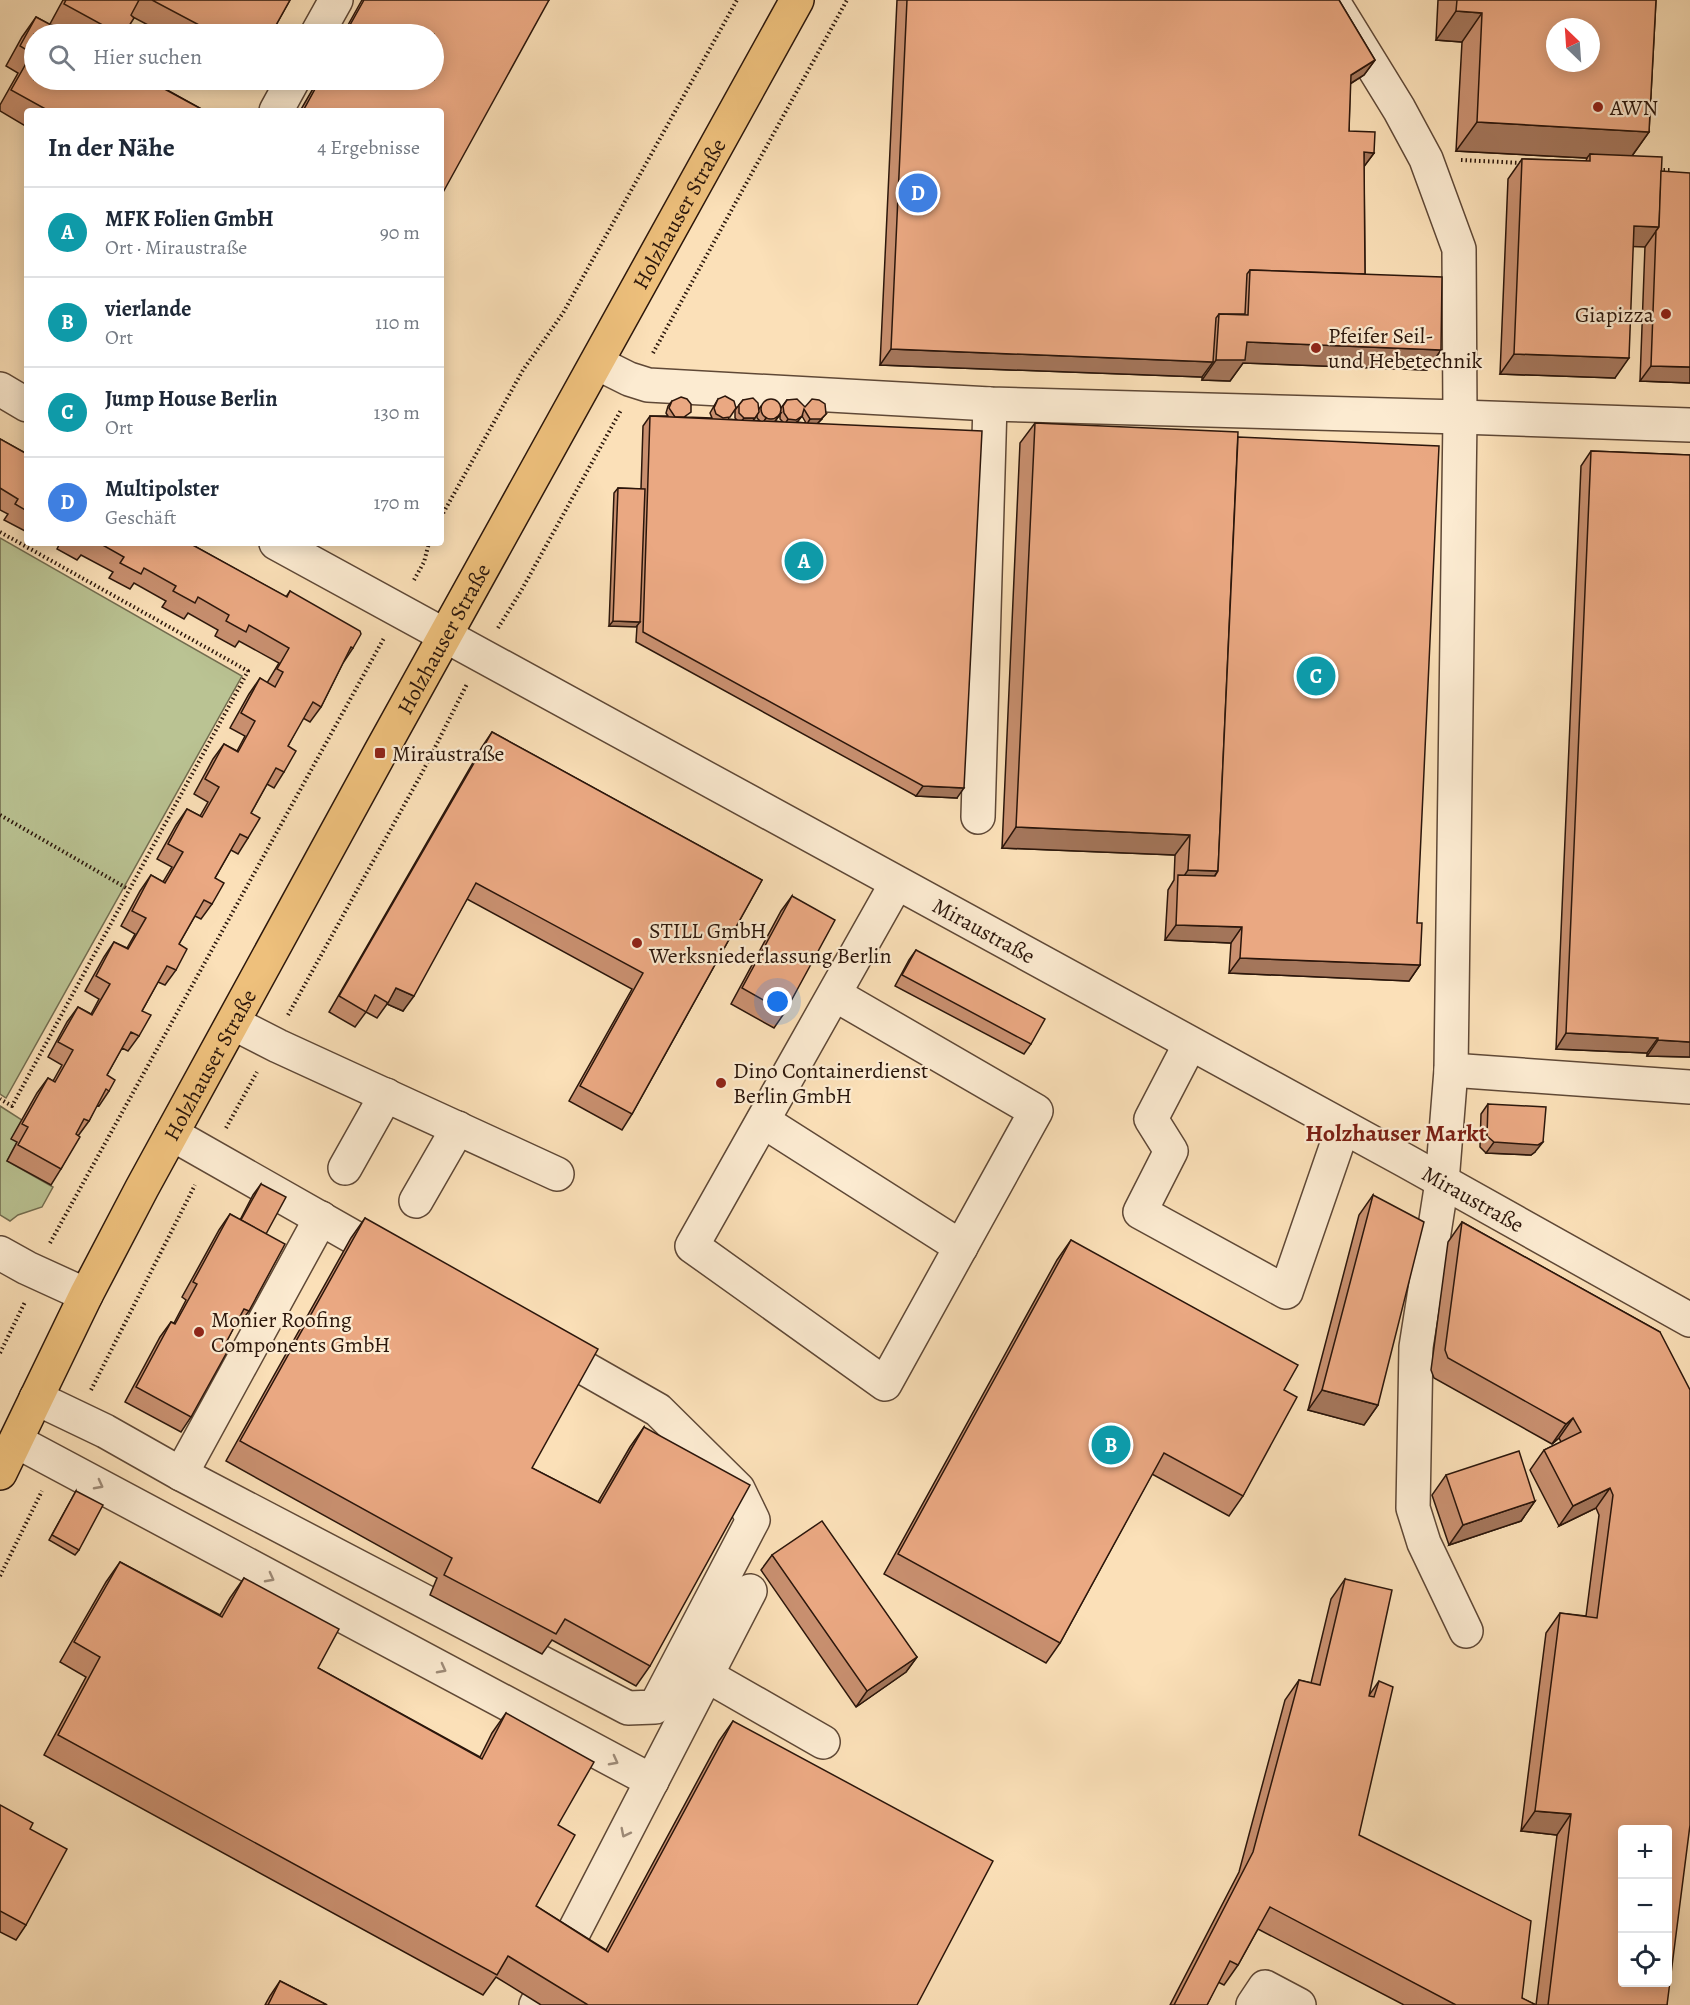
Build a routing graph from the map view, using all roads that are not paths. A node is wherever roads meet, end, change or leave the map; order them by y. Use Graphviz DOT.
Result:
graph roads {
  1 [pos="336,0"];
  2 [pos="797,0"];
  3 [pos="1332,0"];
  4 [pos="323,24"];
  5 [pos="288,90"];
  6 [pos="278,108"];
  7 [pos="597,363"];
  8 [pos="0,389"];
  9 [pos="24,403"];
  10 [pos="990,404"];
  11 [pos="1460,417"];
  12 [pos="1690,425"];
  13 [pos="282,546"];
  14 [pos="446,635"];
  15 [pos="978,817"];
  16 [pos="896,884"];
  17 [pos="834,994"];
  18 [pos="233,1023"];
  19 [pos="1190,1044"];
  20 [pos="1451,1070"];
  21 [pos="1690,1087"];
  22 [pos="386,1095"];
  23 [pos="763,1121"];
  24 [pos="1343,1127"];
  25 [pos="458,1128"];
  26 [pos="172,1134"];
  27 [pos="345,1168"];
  28 [pos="557,1174"];
  29 [pos="1442,1182"];
  30 [pos="416,1201"];
  31 [pos="321,1218"];
  32 [pos="961,1247"];
  33 [pos="0,1253"];
  34 [pos="413,1271"];
  35 [pos="86,1295"];
  36 [pos="1690,1320"];
  37 [pos="525,1334"];
  38 [pos="36,1398"];
  39 [pos="16,1441"];
  40 [pos="0,1473"];
  41 [pos="181,1474"];
  42 [pos="750,1591"];
  43 [pos="1466,1631"];
  44 [pos="706,1675"];
  45 [pos="823,1742"];
  46 [pos="652,1781"];
  47 [pos="536,2005"];
  48 [pos="1253,2005"];
  49 [pos="1299,2005"];
  1 -- 4 [label="street"];
  2 -- 7 [label="main road, Holzhauser Straße"];
  3 -- 11 [label="street"];
  5 -- 6 [label="street"];
  7 -- 10 [label="street"];
  7 -- 14 [label="main road, Holzhauser Straße"];
  8 -- 9 [label="street"];
  10 -- 11 [label="street"];
  10 -- 15 [label="street"];
  11 -- 12 [label="street"];
  11 -- 20 [label="street"];
  13 -- 14 [label="street, Miraustraße"];
  14 -- 16 [label="street, Miraustraße"];
  14 -- 18 [label="main road, Holzhauser Straße"];
  16 -- 17 [label="street"];
  16 -- 19 [label="street, Miraustraße"];
  17 -- 23 [label="street"];
  17 -- 32 [label="street"];
  18 -- 22 [label="street"];
  18 -- 26 [label="main road, Holzhauser Straße"];
  19 -- 24 [label="street, Miraustraße"];
  19 -- 24 [label="street"];
  20 -- 21 [label="street"];
  20 -- 29 [label="street"];
  22 -- 25 [label="street"];
  22 -- 27 [label="street"];
  23 -- 32 [label="street"];
  23 -- 32 [label="street"];
  24 -- 29 [label="street, Miraustraße"];
  25 -- 28 [label="street"];
  25 -- 30 [label="street"];
  26 -- 31 [label="street"];
  26 -- 35 [label="main road, Holzhauser Straße"];
  29 -- 36 [label="street, Miraustraße"];
  29 -- 43 [label="street"];
  31 -- 34 [label="street"];
  31 -- 41 [label="street"];
  33 -- 35 [label="street"];
  35 -- 38 [label="main road, Holzhauser Straße"];
  37 -- 41 [label="street"];
  38 -- 39 [label="main road, Holzhauser Straße"];
  38 -- 41 [label="street"];
  39 -- 40 [label="main road, Holzhauser Straße"];
  39 -- 46 [label="street, one-way"];
  42 -- 44 [label="street"];
  44 -- 45 [label="street"];
  44 -- 46 [label="street"];
  46 -- 47 [label="street, one-way"];
  48 -- 49 [label="street"];
}
